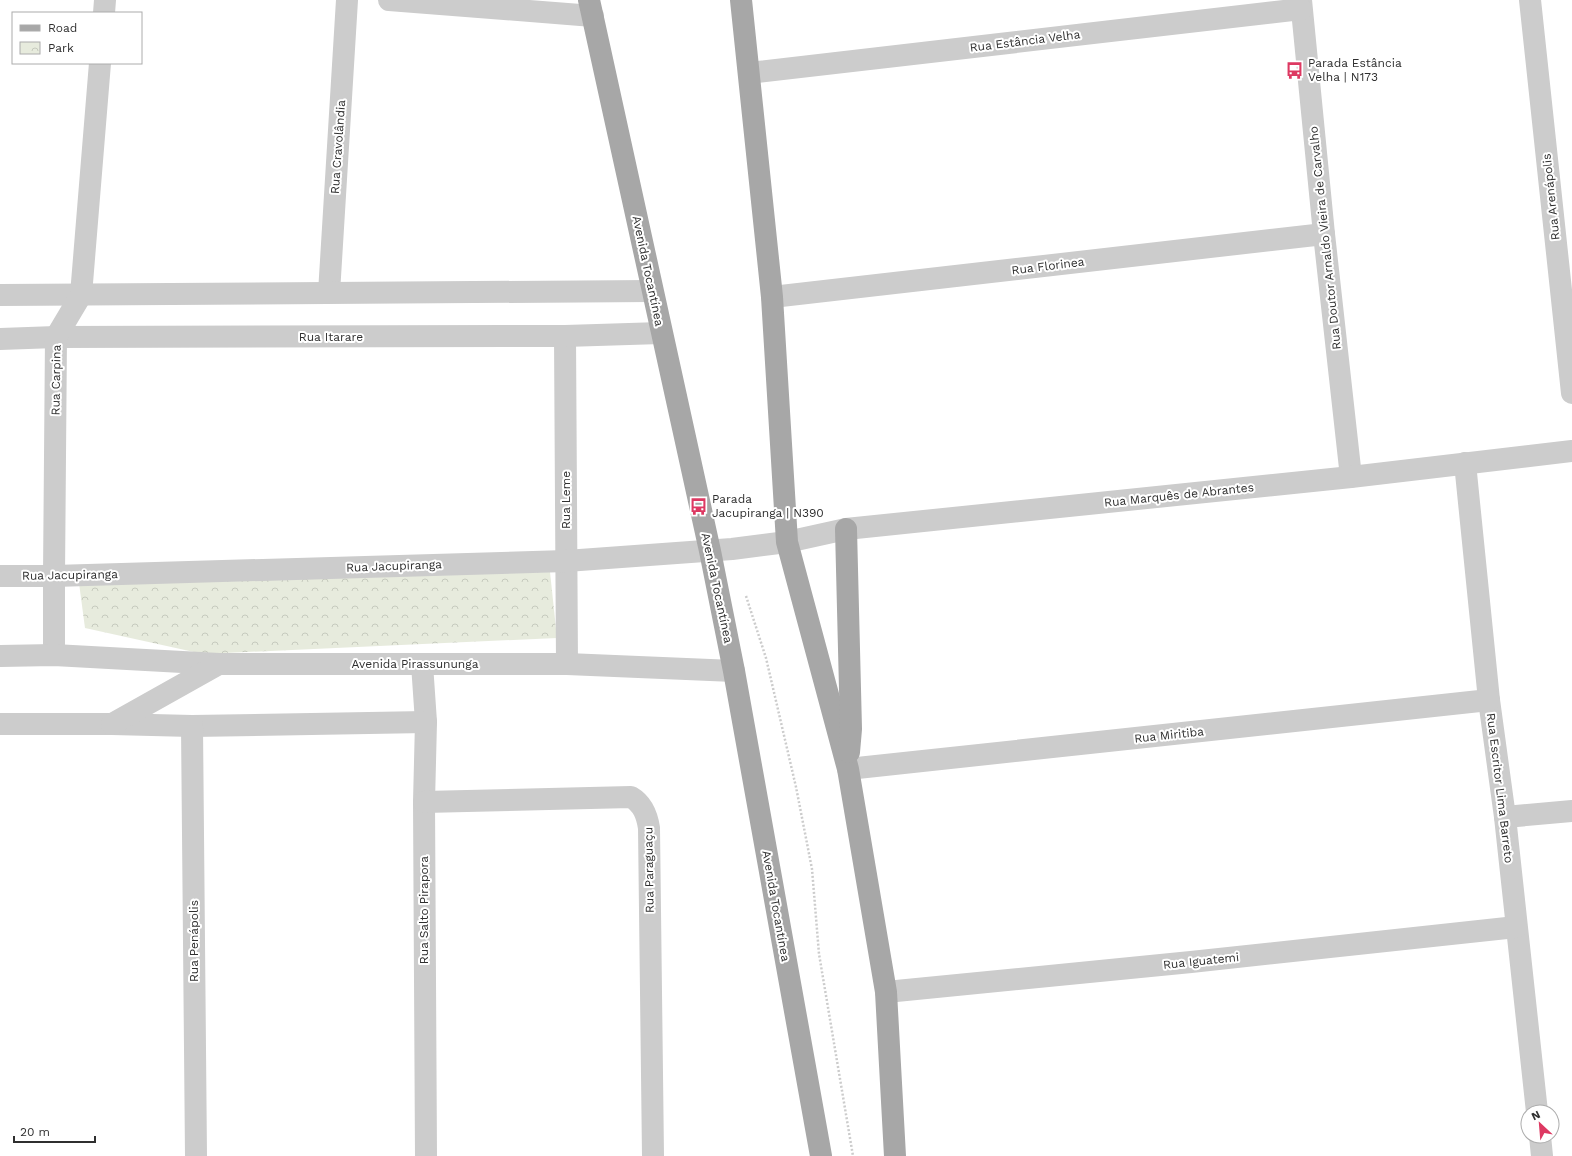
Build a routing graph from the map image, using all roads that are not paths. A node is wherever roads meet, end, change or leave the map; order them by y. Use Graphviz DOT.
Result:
graph roads {
  1 [pos="105,0"];
  2 [pos="347,0"];
  3 [pos="388,0"];
  4 [pos="741,0"];
  5 [pos="1530,0"];
  6 [pos="1301,5"];
  7 [pos="591,8"];
  8 [pos="104,12"];
  9 [pos="100,64"];
  10 [pos="749,73"];
  11 [pos="1324,234"];
  12 [pos="652,291"];
  13 [pos="328,293"];
  14 [pos="81,295"];
  15 [pos="0,296"];
  16 [pos="772,297"];
  17 [pos="661,333"];
  18 [pos="565,336"];
  19 [pos="56,337"];
  20 [pos="0,339"];
  21 [pos="1572,394"];
  22 [pos="1572,451"];
  23 [pos="1465,463"];
  24 [pos="1351,477"];
  25 [pos="846,529"];
  26 [pos="787,542"];
  27 [pos="710,551"];
  28 [pos="566,561"];
  29 [pos="0,576"];
  30 [pos="54,576"];
  31 [pos="0,656"];
  32 [pos="54,656"];
  33 [pos="219,664"];
  34 [pos="422,664"];
  35 [pos="567,664"];
  36 [pos="734,671"];
  37 [pos="1489,700"];
  38 [pos="426,722"];
  39 [pos="0,724"];
  40 [pos="112,724"];
  41 [pos="192,726"];
  42 [pos="848,769"];
  43 [pos="424,802"];
  44 [pos="1572,811"];
  45 [pos="1505,817"];
  46 [pos="1516,927"];
  47 [pos="886,992"];
  48 [pos="1536,1104"];
  49 [pos="1541,1144"];
  50 [pos="196,1156"];
  51 [pos="426,1156"];
  52 [pos="653,1156"];
  53 [pos="822,1156"];
  54 [pos="895,1156"];
  55 [pos="1542,1156"];
  1 -- 8 [label="street"];
  2 -- 13 [label="street, Rua Cravolândia"];
  3 -- 7 [label="street"];
  4 -- 10 [label="main road"];
  5 -- 21 [label="street, Rua Arenápolis"];
  6 -- 10 [label="street, Rua Estância Velha"];
  6 -- 11 [label="street, Rua Doutor Arnaldo Vieira de Carvalho"];
  7 -- 12 [label="main road, Avenida Tocantínea"];
  9 -- 14 [label="street, Rua Carpina"];
  10 -- 16 [label="main road"];
  11 -- 16 [label="street, Rua Florinea"];
  11 -- 24 [label="street, Rua Doutor Arnaldo Vieira de Carvalho"];
  12 -- 13 [label="street"];
  12 -- 17 [label="main road, Avenida Tocantínea"];
  13 -- 14 [label="street"];
  14 -- 15 [label="street"];
  14 -- 19 [label="street, Rua Carpina"];
  16 -- 26 [label="main road"];
  17 -- 18 [label="street, Rua Itarare"];
  17 -- 27 [label="main road, Avenida Tocantínea"];
  18 -- 19 [label="street, Rua Itarare"];
  18 -- 28 [label="street, Rua Leme"];
  19 -- 20 [label="street, Rua Itarare"];
  19 -- 30 [label="street, Rua Carpina"];
  22 -- 23 [label="street, Rua Marquês de Abrantes"];
  23 -- 24 [label="street, Rua Marquês de Abrantes"];
  23 -- 37 [label="street, Rua Escritor Lima Barreto"];
  24 -- 25 [label="street, Rua Marquês de Abrantes"];
  25 -- 26 [label="street, Rua Marquês de Abrantes"];
  25 -- 42 [label="main road"];
  26 -- 27 [label="street, Rua Jacupiranga"];
  26 -- 42 [label="main road"];
  27 -- 28 [label="street, Rua Jacupiranga"];
  27 -- 36 [label="main road, Avenida Tocantínea"];
  28 -- 30 [label="street, Rua Jacupiranga"];
  28 -- 35 [label="street, Rua Leme"];
  29 -- 30 [label="street, Rua Jacupiranga"];
  30 -- 32 [label="street, Rua Carpina"];
  31 -- 32 [label="street"];
  32 -- 33 [label="street"];
  33 -- 34 [label="street, Avenida Pirassununga"];
  33 -- 40 [label="street, Avenida Pirassununga"];
  34 -- 35 [label="street, Avenida Pirassununga"];
  34 -- 38 [label="street, Rua Salto Pirapora"];
  35 -- 36 [label="street, Avenida Pirassununga"];
  36 -- 53 [label="main road, Avenida Tocantínea"];
  37 -- 42 [label="street, Rua Miritiba"];
  37 -- 45 [label="street, Rua Escritor Lima Barreto"];
  38 -- 41 [label="street, Avenida Pirassununga"];
  38 -- 43 [label="street, Rua Salto Pirapora"];
  39 -- 40 [label="street, Avenida Pirassununga"];
  40 -- 41 [label="street, Avenida Pirassununga"];
  41 -- 50 [label="street, Rua Penápolis"];
  42 -- 47 [label="main road"];
  43 -- 51 [label="street, Rua Salto Pirapora"];
  43 -- 52 [label="street, Rua Paraguaçu"];
  44 -- 45 [label="street"];
  45 -- 46 [label="street, Rua Escritor Lima Barreto"];
  46 -- 47 [label="street, Rua Iguatemi"];
  46 -- 48 [label="street, Rua Escritor Lima Barreto"];
  47 -- 54 [label="main road"];
  49 -- 55 [label="street"];
}
